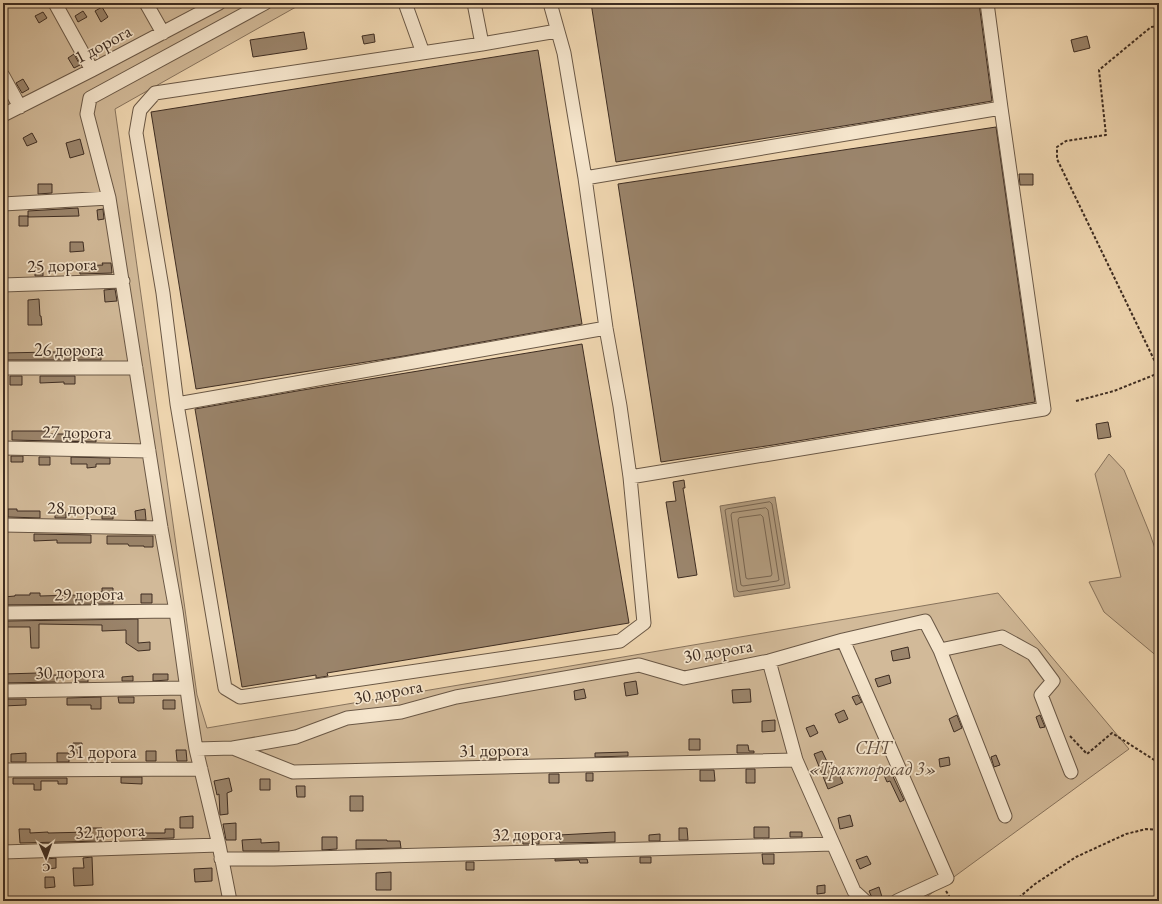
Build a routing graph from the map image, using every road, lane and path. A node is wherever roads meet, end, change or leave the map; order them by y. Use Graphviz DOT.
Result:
graph roads {
  1 [pos="55,3"];
  2 [pos="146,3"];
  3 [pos="219,3"];
  4 [pos="265,3"];
  5 [pos="405,3"];
  6 [pos="474,3"];
  7 [pos="550,3"];
  8 [pos="987,3"];
  9 [pos="1159,26"];
  10 [pos="557,31"];
  11 [pos="163,33"];
  12 [pos="482,44"];
  13 [pos="423,53"];
  14 [pos="92,70"];
  15 [pos="3,76"];
  16 [pos="20,107"];
  17 [pos="1001,108"];
  18 [pos="3,115"];
  19 [pos="585,178"];
  20 [pos="109,198"];
  21 [pos="3,204"];
  22 [pos="123,281"];
  23 [pos="3,285"];
  24 [pos="606,328"];
  25 [pos="3,368"];
  26 [pos="136,368"];
  27 [pos="1159,371"];
  28 [pos="1076,401"];
  29 [pos="177,404"];
  30 [pos="3,448"];
  31 [pos="149,451"];
  32 [pos="630,477"];
  33 [pos="3,525"];
  34 [pos="161,528"];
  35 [pos="176,611"];
  36 [pos="3,613"];
  37 [pos="843,640"];
  38 [pos="940,650"];
  39 [pos="770,661"];
  40 [pos="186,688"];
  41 [pos="3,691"];
  42 [pos="1058,737"];
  43 [pos="233,748"];
  44 [pos="196,749"];
  45 [pos="796,760"];
  46 [pos="1159,763"];
  47 [pos="201,769"];
  48 [pos="3,770"];
  49 [pos="1071,772"];
  50 [pos="1005,816"];
  51 [pos="1159,830"];
  52 [pos="833,844"];
  53 [pos="219,845"];
  54 [pos="3,852"];
  55 [pos="221,859"];
  56 [pos="1159,895"];
  57 [pos="230,901"];
  58 [pos="865,901"];
  59 [pos="897,901"];
  60 [pos="1015,901"];
  61 [pos="1155,901"];
  1 -- 14 [label="street"];
  2 -- 11 [label="street"];
  3 -- 11 [label="street, 1 дорога"];
  4 -- 20 [label="street"];
  5 -- 13 [label="street"];
  6 -- 12 [label="street"];
  7 -- 10 [label="street"];
  8 -- 17 [label="street"];
  9 -- 27 [label="path"];
  10 -- 12 [label="street"];
  10 -- 19 [label="street"];
  11 -- 14 [label="street, 1 дорога"];
  12 -- 13 [label="street"];
  13 -- 29 [label="street"];
  14 -- 16 [label="street, 1 дорога"];
  15 -- 16 [label="street"];
  16 -- 18 [label="street, 1 дорога"];
  17 -- 19 [label="street"];
  17 -- 32 [label="street"];
  19 -- 24 [label="street"];
  20 -- 21 [label="street"];
  20 -- 22 [label="street"];
  22 -- 23 [label="street, 25 дорога"];
  22 -- 26 [label="street"];
  24 -- 29 [label="street"];
  24 -- 32 [label="street"];
  25 -- 26 [label="street, 26 дорога"];
  26 -- 31 [label="street"];
  27 -- 28 [label="path"];
  29 -- 32 [label="street"];
  30 -- 31 [label="street, 27 дорога"];
  31 -- 34 [label="street"];
  33 -- 34 [label="street, 28 дорога"];
  34 -- 35 [label="street"];
  35 -- 36 [label="street, 29 дорога"];
  35 -- 40 [label="street"];
  37 -- 38 [label="street, 30 дорога"];
  37 -- 39 [label="street, 30 дорога"];
  37 -- 59 [label="street"];
  38 -- 42 [label="street"];
  38 -- 50 [label="street"];
  39 -- 43 [label="street, 30 дорога"];
  39 -- 45 [label="street"];
  40 -- 41 [label="street, 30 дорога"];
  40 -- 44 [label="street"];
  42 -- 46 [label="path"];
  42 -- 49 [label="street"];
  43 -- 44 [label="street, 31 дорога"];
  43 -- 45 [label="street, 31 дорога"];
  44 -- 47 [label="street"];
  45 -- 52 [label="street"];
  47 -- 48 [label="street, 31 дорога"];
  47 -- 53 [label="street"];
  51 -- 60 [label="path"];
  52 -- 55 [label="street, 32 дорога"];
  52 -- 58 [label="street"];
  53 -- 54 [label="street, 32 дорога"];
  53 -- 55 [label="street"];
  55 -- 57 [label="street"];
  56 -- 61 [label="path"];
}
